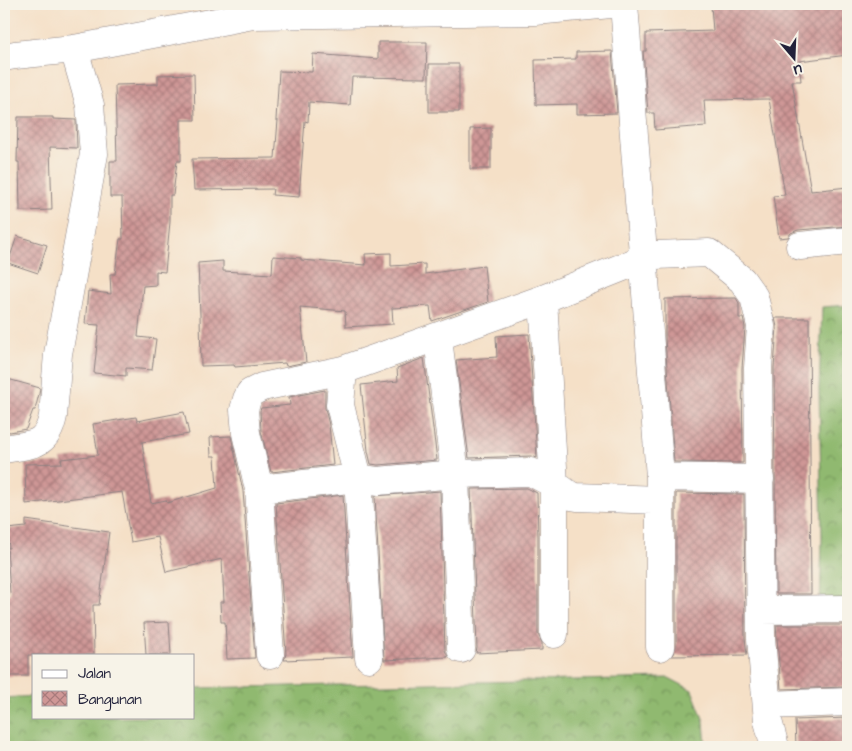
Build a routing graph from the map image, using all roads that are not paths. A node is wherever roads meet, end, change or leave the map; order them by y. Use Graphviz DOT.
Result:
graph roads {
  1 [pos="610,4"];
  2 [pos="624,4"];
  3 [pos="325,9"];
  4 [pos="74,49"];
  5 [pos="4,57"];
  6 [pos="848,241"];
  7 [pos="800,246"];
  8 [pos="643,259"];
  9 [pos="543,299"];
  10 [pos="441,335"];
  11 [pos="343,370"];
  12 [pos="4,449"];
  13 [pos="454,474"];
  14 [pos="358,478"];
  15 [pos="760,479"];
  16 [pos="554,484"];
  17 [pos="660,488"];
  18 [pos="259,489"];
  19 [pos="848,609"];
  20 [pos="761,610"];
  21 [pos="554,634"];
  22 [pos="660,647"];
  23 [pos="461,649"];
  24 [pos="270,656"];
  25 [pos="369,658"];
  26 [pos="848,702"];
  27 [pos="767,705"];
  28 [pos="774,747"];
  1 -- 3 [label="street"];
  2 -- 8 [label="street"];
  3 -- 4 [label="street"];
  4 -- 5 [label="street"];
  4 -- 12 [label="street"];
  6 -- 7 [label="street"];
  8 -- 9 [label="street"];
  8 -- 15 [label="street"];
  8 -- 17 [label="street"];
  9 -- 10 [label="street"];
  9 -- 16 [label="street"];
  10 -- 11 [label="street"];
  10 -- 13 [label="street"];
  11 -- 14 [label="street"];
  11 -- 18 [label="street"];
  13 -- 14 [label="street"];
  13 -- 16 [label="street"];
  13 -- 23 [label="street"];
  14 -- 18 [label="street"];
  14 -- 25 [label="street"];
  15 -- 17 [label="street"];
  15 -- 20 [label="street"];
  16 -- 17 [label="street"];
  16 -- 21 [label="street"];
  17 -- 22 [label="street"];
  18 -- 24 [label="street"];
  19 -- 20 [label="street"];
  20 -- 27 [label="street"];
  26 -- 27 [label="street"];
  27 -- 28 [label="street"];
}
